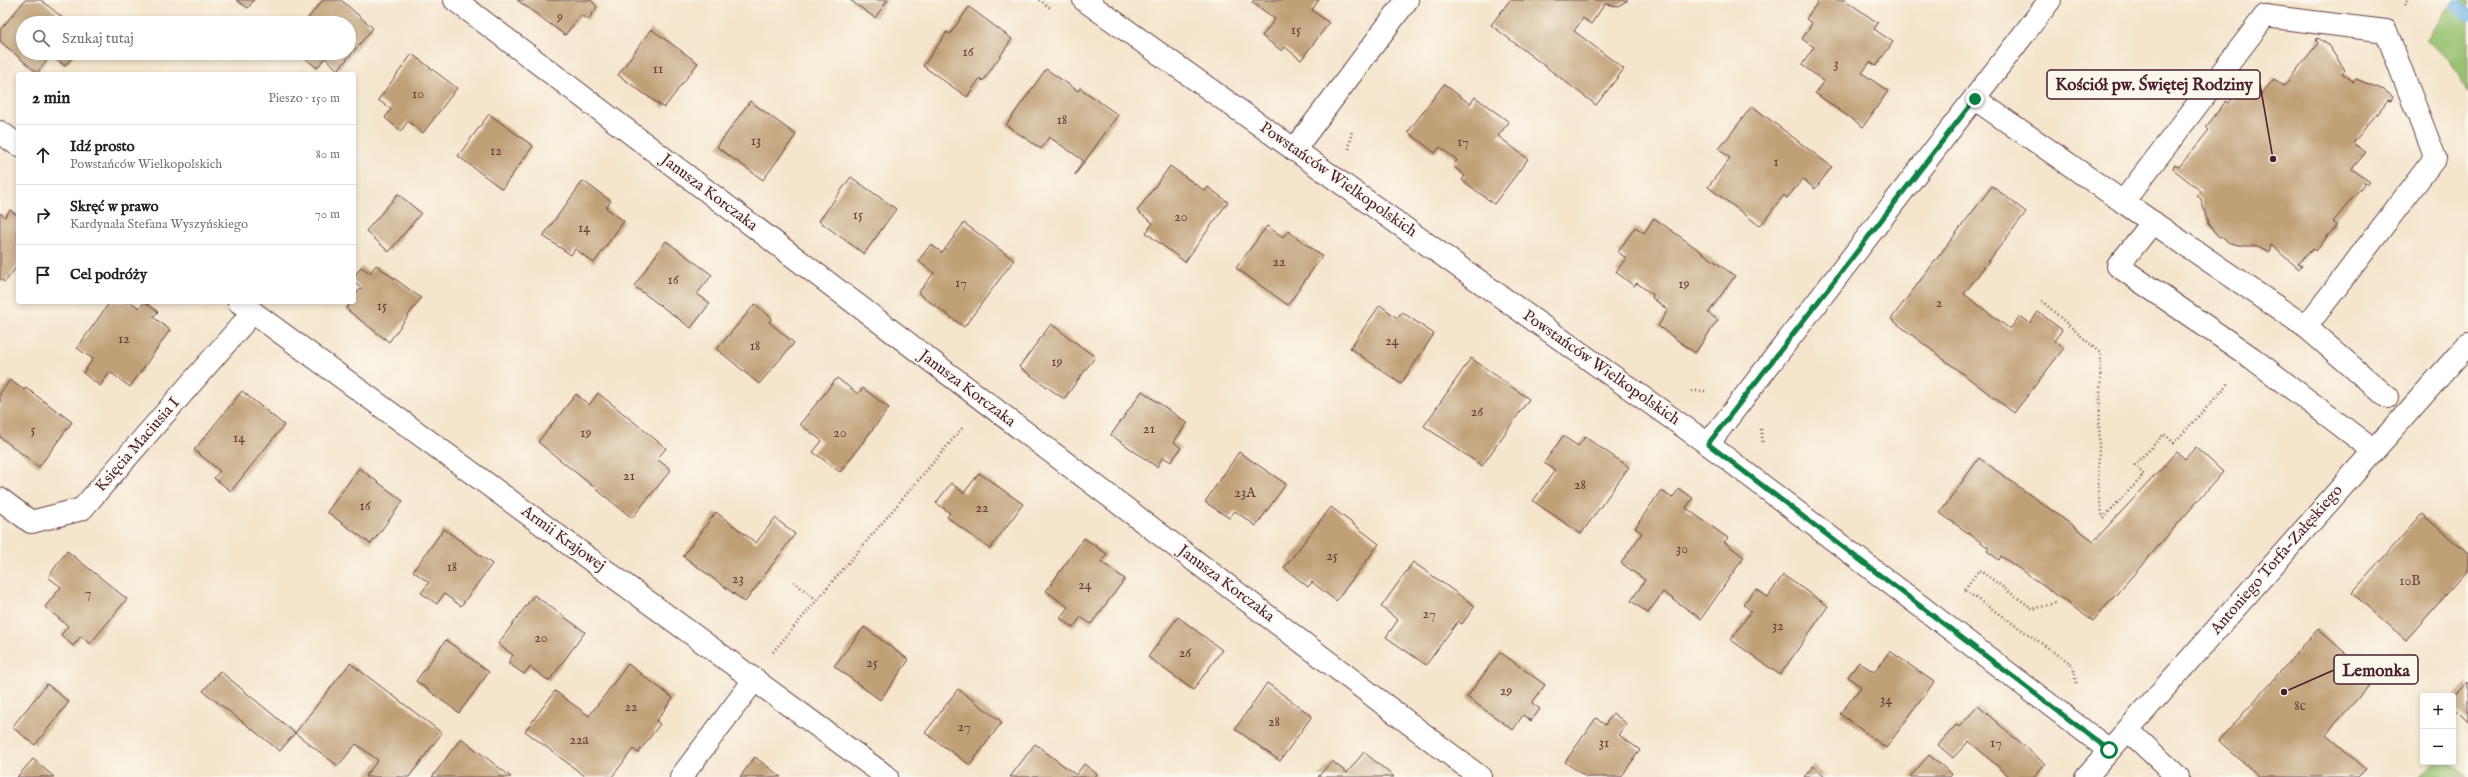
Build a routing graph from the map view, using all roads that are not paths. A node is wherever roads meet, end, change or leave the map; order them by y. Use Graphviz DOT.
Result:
graph roads {
  1 [pos="455,0"];
  2 [pos="1084,0"];
  3 [pos="1407,0"];
  4 [pos="2050,0"];
  5 [pos="1975,99"];
  6 [pos="0,132"];
  7 [pos="16,144"];
  8 [pos="1294,150"];
  9 [pos="2123,202"];
  10 [pos="2153,222"];
  11 [pos="246,307"];
  12 [pos="2306,327"];
  13 [pos="2468,344"];
  14 [pos="2387,397"];
  15 [pos="1708,444"];
  16 [pos="2373,450"];
  17 [pos="0,499"];
  18 [pos="755,679"];
  19 [pos="2128,730"];
  20 [pos="2109,750"];
  21 [pos="681,777"];
  22 [pos="887,777"];
  23 [pos="1480,777"];
  24 [pos="2086,777"];
  25 [pos="2178,777"];
  1 -- 23 [label="street, Janusza Korczaka"];
  2 -- 8 [label="street, Powstańców Wielkopolskich"];
  3 -- 8 [label="street"];
  4 -- 5 [label="street"];
  5 -- 9 [label="street"];
  5 -- 15 [label="street"];
  6 -- 7 [label="street"];
  8 -- 15 [label="street, Powstańców Wielkopolskich"];
  9 -- 10 [label="street"];
  9 -- 12 [label="street"];
  10 -- 12 [label="street"];
  10 -- 16 [label="street"];
  11 -- 17 [label="street, Księcia Maciusia I"];
  11 -- 18 [label="street, Armii Krajowej"];
  12 -- 14 [label="street"];
  13 -- 16 [label="street, Antoniego Torfa-Załęskiego"];
  15 -- 20 [label="street, Powstańców Wielkopolskich"];
  16 -- 19 [label="street, Antoniego Torfa-Załęskiego"];
  18 -- 21 [label="street"];
  18 -- 22 [label="street, Armii Krajowej"];
  19 -- 20 [label="street, Antoniego Torfa-Załęskiego"];
  19 -- 25 [label="street"];
  20 -- 24 [label="street, Antoniego Torfa-Załęskiego"];
}
